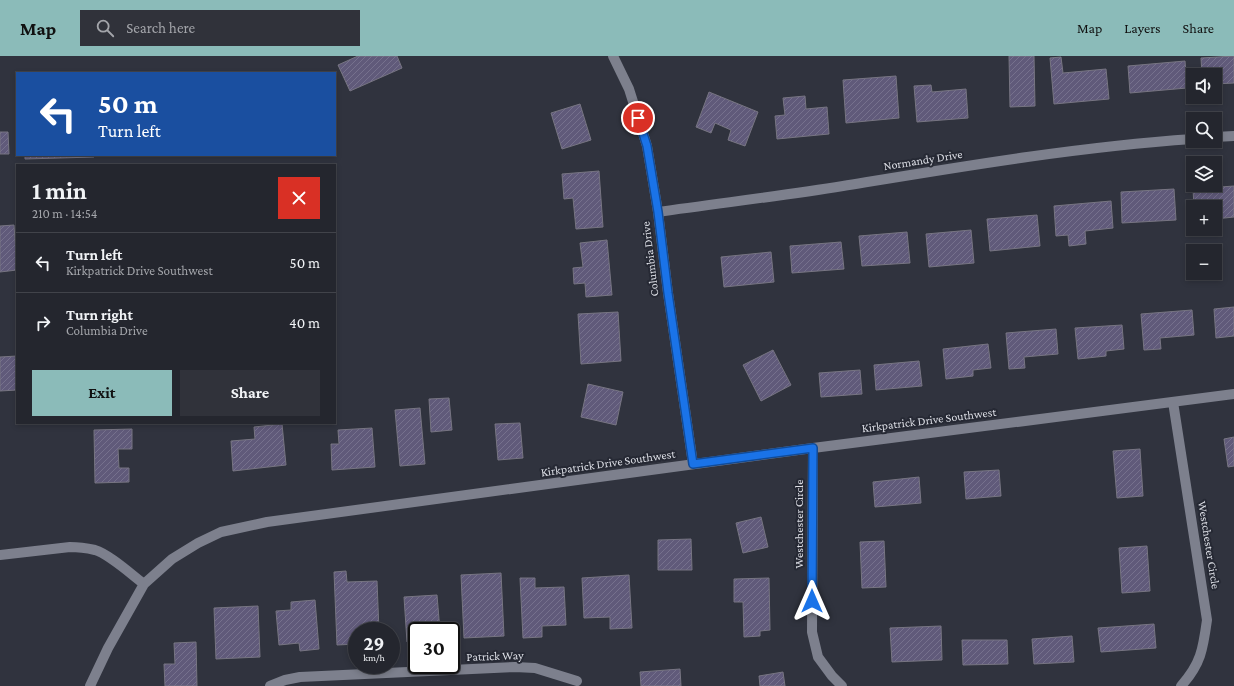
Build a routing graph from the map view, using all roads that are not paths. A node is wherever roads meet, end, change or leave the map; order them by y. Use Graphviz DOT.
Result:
graph roads {
  1 [pos="613,56"];
  2 [pos="1234,136"];
  3 [pos="1222,137"];
  4 [pos="1186,139"];
  5 [pos="658,212"];
  6 [pos="1234,394"];
  7 [pos="1174,402"];
  8 [pos="813,448"];
  9 [pos="693,464"];
  10 [pos="0,555"];
  11 [pos="144,584"];
  12 [pos="577,681"];
  13 [pos="90,686"];
  14 [pos="270,686"];
  15 [pos="842,686"];
  16 [pos="1180,686"];
  1 -- 5 [label="street, Columbia Drive"];
  2 -- 3 [label="street"];
  4 -- 5 [label="street, Normandy Drive"];
  5 -- 9 [label="street, Columbia Drive"];
  6 -- 7 [label="street, Kirkpatrick Drive Southwest"];
  7 -- 8 [label="street, Kirkpatrick Drive Southwest"];
  7 -- 16 [label="street, Westchester Circle"];
  8 -- 9 [label="street, Kirkpatrick Drive Southwest"];
  8 -- 15 [label="street, Westchester Circle"];
  9 -- 11 [label="street, Kirkpatrick Drive Southwest"];
  10 -- 11 [label="street"];
  11 -- 13 [label="street, Kirkpatrick Drive Southwest"];
  12 -- 14 [label="street, Patrick Way"];
}
